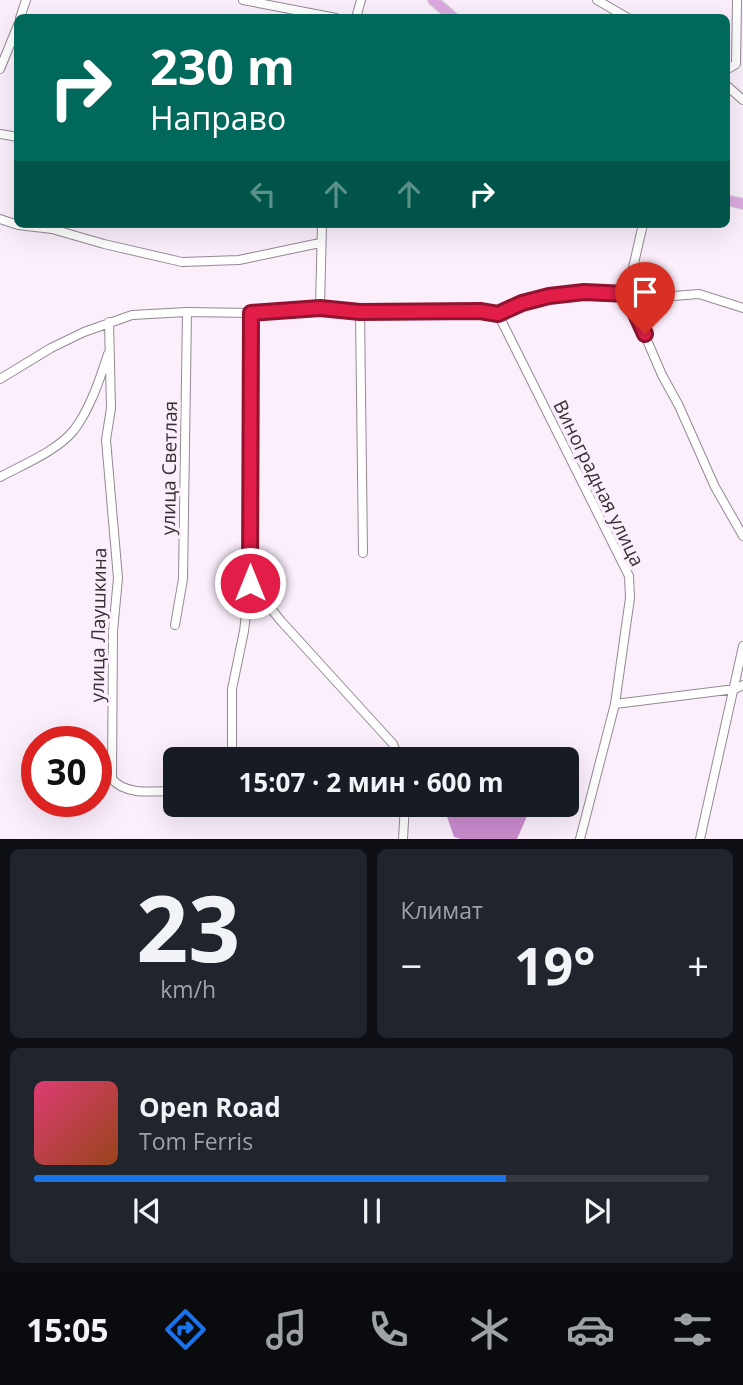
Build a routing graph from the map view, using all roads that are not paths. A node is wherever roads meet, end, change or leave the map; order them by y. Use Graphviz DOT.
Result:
graph roads {
  1 [pos="243,0"];
  2 [pos="433,0"];
  3 [pos="597,0"];
  4 [pos="737,0"];
  5 [pos="315,14"];
  6 [pos="449,14"];
  7 [pos="621,14"];
  8 [pos="14,47"];
  9 [pos="730,68"];
  10 [pos="0,69"];
  11 [pos="44,228"];
  12 [pos="322,228"];
  13 [pos="642,228"];
  14 [pos="320,243"];
  15 [pos="627,294"];
  16 [pos="320,308"];
  17 [pos="743,308"];
  18 [pos="187,312"];
  19 [pos="360,312"];
  20 [pos="251,313"];
  21 [pos="498,314"];
  22 [pos="109,322"];
  23 [pos="110,348"];
  24 [pos="0,379"];
  25 [pos="0,477"];
  26 [pos="743,536"];
  27 [pos="363,553"];
  28 [pos="250,583"];
  29 [pos="175,625"];
  30 [pos="743,646"];
  31 [pos="739,687"];
  32 [pos="615,704"];
  33 [pos="232,747"];
  34 [pos="394,747"];
  35 [pos="163,791"];
  36 [pos="404,817"];
  37 [pos="403,839"];
  38 [pos="580,839"];
  39 [pos="700,839"];
  1 -- 5 [label="street"];
  2 -- 6 [label="main road"];
  3 -- 7 [label="street"];
  4 -- 9 [label="street"];
  8 -- 10 [label="street"];
  11 -- 14 [label="street"];
  12 -- 14 [label="street"];
  13 -- 15 [label="street"];
  14 -- 16 [label="street"];
  15 -- 17 [label="street"];
  15 -- 21 [label="street"];
  15 -- 26 [label="street"];
  16 -- 19 [label="street"];
  16 -- 20 [label="street"];
  18 -- 20 [label="street"];
  18 -- 22 [label="street"];
  18 -- 29 [label="street, улица Светлая"];
  19 -- 21 [label="street"];
  19 -- 27 [label="street"];
  20 -- 28 [label="street"];
  21 -- 32 [label="street, Виноградная улица"];
  22 -- 23 [label="street, улица Лаушкина"];
  22 -- 24 [label="street"];
  23 -- 25 [label="street"];
  23 -- 35 [label="street, улица Лаушкина"];
  28 -- 33 [label="street"];
  28 -- 34 [label="street"];
  30 -- 31 [label="street"];
  31 -- 32 [label="street"];
  31 -- 39 [label="street"];
  32 -- 38 [label="street, Виноградная улица"];
  36 -- 37 [label="street"];
}
